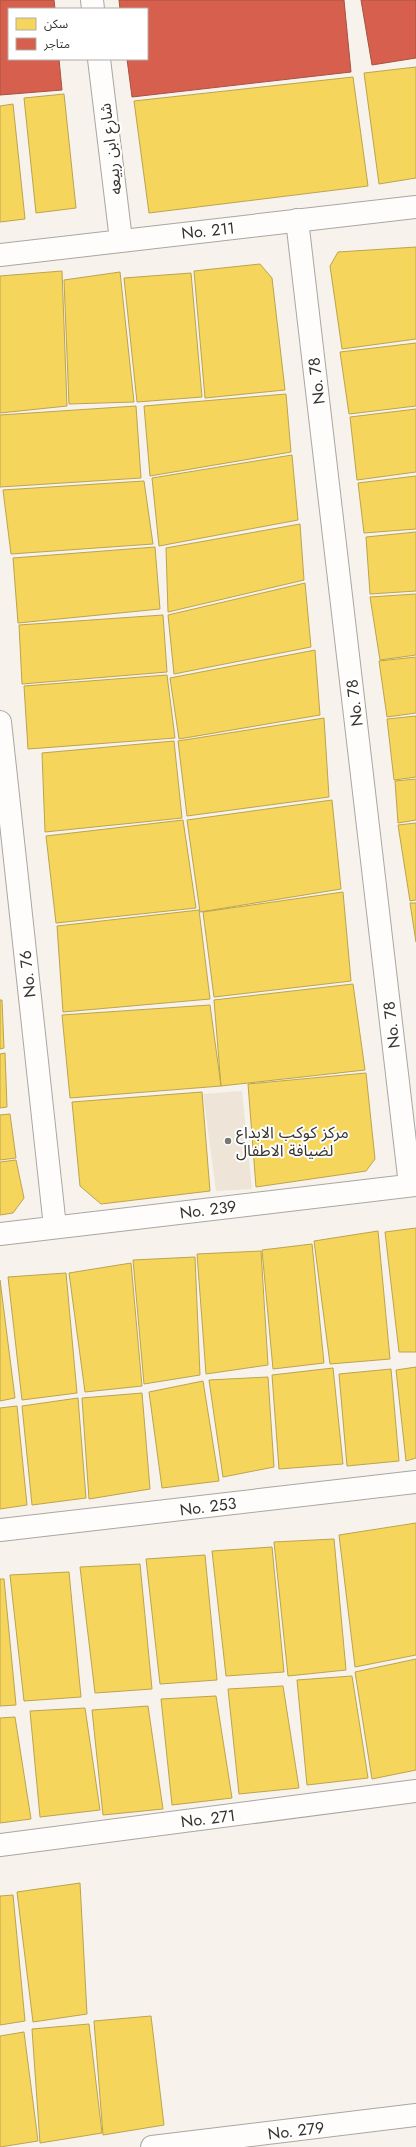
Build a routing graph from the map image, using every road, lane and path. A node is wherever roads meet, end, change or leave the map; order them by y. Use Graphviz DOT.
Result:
graph roads {
  1 [pos="99,60"];
  2 [pos="416,207"];
  3 [pos="298,220"];
  4 [pos="121,240"];
  5 [pos="0,255"];
  6 [pos="0,722"];
  7 [pos="413,1185"];
  8 [pos="55,1227"];
  9 [pos="0,1234"];
  10 [pos="416,1482"];
  11 [pos="0,1530"];
  12 [pos="416,1791"];
  13 [pos="0,1845"];
  14 [pos="416,2116"];
  15 [pos="152,2147"];
  1 -- 4 [label="street, شارع ابن ربيعه"];
  2 -- 3 [label="street, No. 211"];
  3 -- 4 [label="street, No. 211"];
  3 -- 7 [label="street, No. 78"];
  4 -- 5 [label="street, No. 211"];
  6 -- 8 [label="street, No. 76"];
  7 -- 8 [label="street, No. 239"];
  8 -- 9 [label="street, No. 239"];
  10 -- 11 [label="street, No. 253"];
  12 -- 13 [label="street, No. 271"];
  14 -- 15 [label="street, No. 279"];
}
